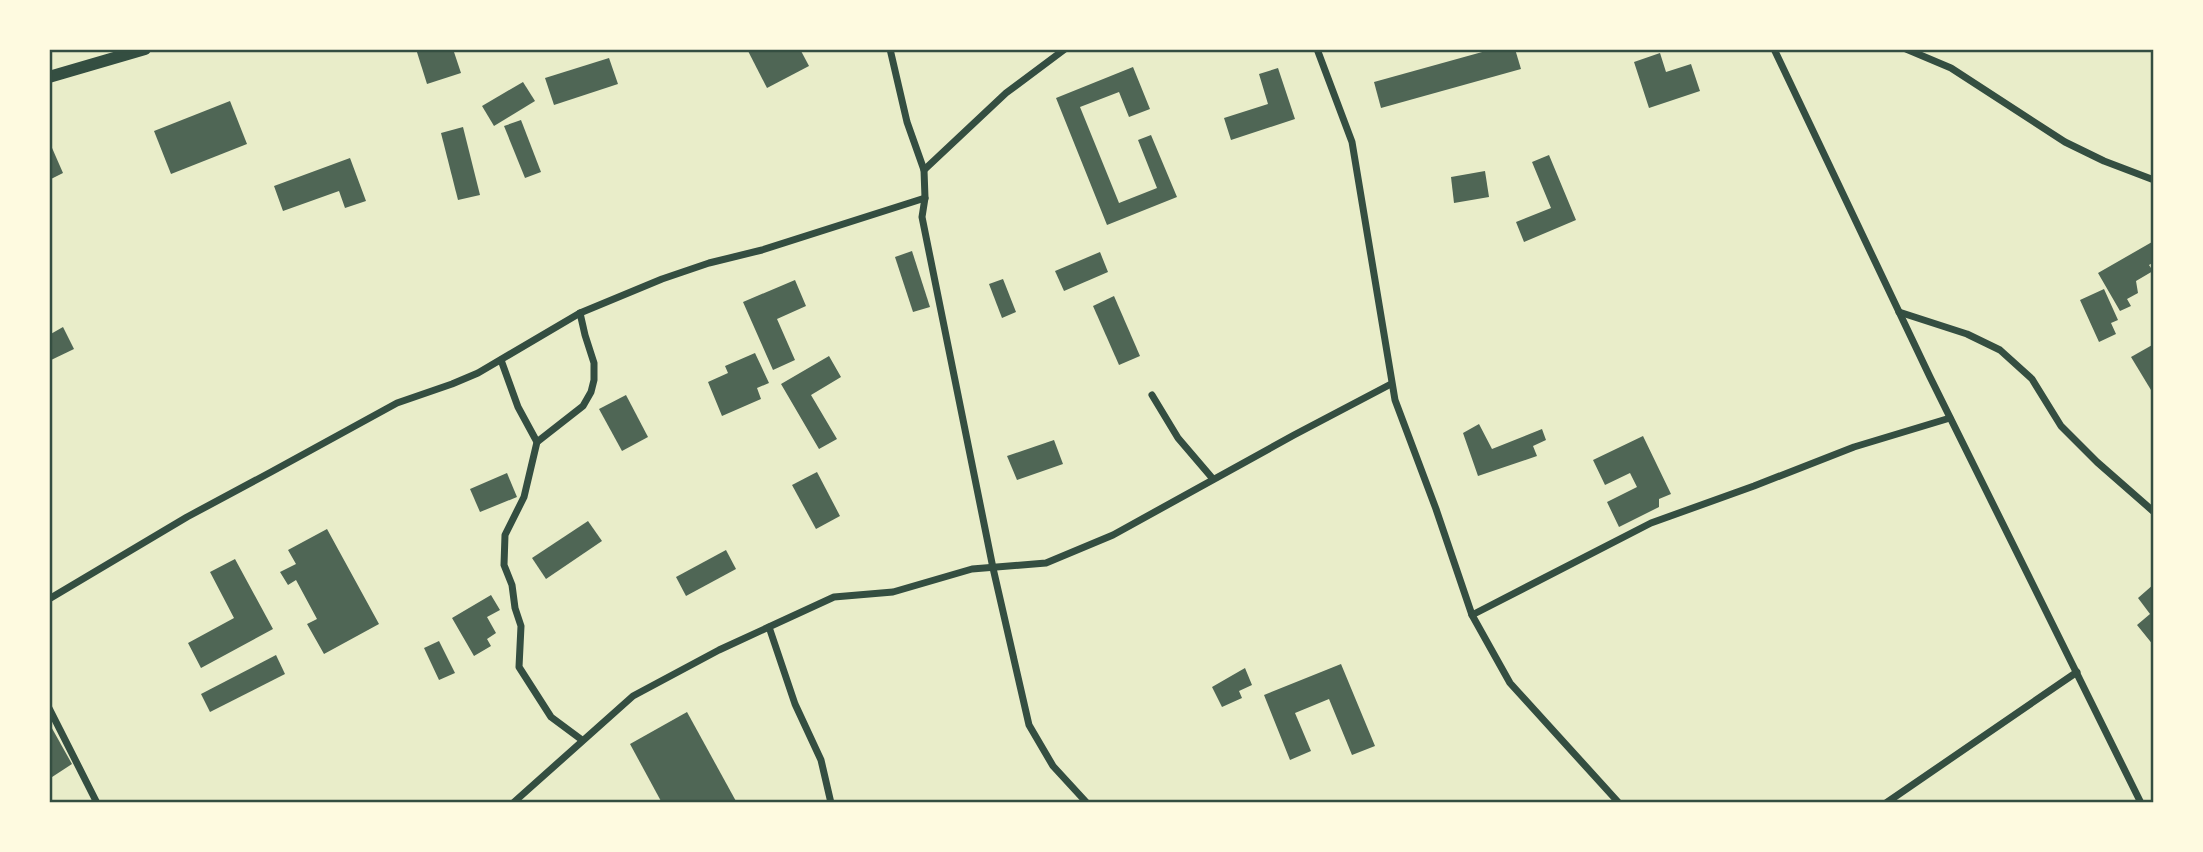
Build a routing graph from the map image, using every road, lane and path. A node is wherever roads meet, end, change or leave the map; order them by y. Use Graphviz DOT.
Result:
graph roads {
  1 [pos="145,49"];
  2 [pos="890,49"];
  3 [pos="1065,49"];
  4 [pos="1317,49"];
  5 [pos="1774,49"];
  6 [pos="1906,49"];
  7 [pos="49,77"];
  8 [pos="924,170"];
  9 [pos="2154,180"];
  10 [pos="925,198"];
  11 [pos="580,313"];
  12 [pos="1899,313"];
  13 [pos="501,360"];
  14 [pos="1391,384"];
  15 [pos="1152,395"];
  16 [pos="1950,418"];
  17 [pos="537,442"];
  18 [pos="1213,479"];
  19 [pos="2154,512"];
  20 [pos="993,568"];
  21 [pos="49,599"];
  22 [pos="1472,615"];
  23 [pos="769,627"];
  24 [pos="2077,673"];
  25 [pos="49,708"];
  26 [pos="582,740"];
  27 [pos="97,803"];
  28 [pos="513,803"];
  29 [pos="831,803"];
  30 [pos="1087,803"];
  31 [pos="1619,803"];
  32 [pos="1885,803"];
  33 [pos="2141,803"];
  1 -- 7 [label="street"];
  2 -- 8 [label="street"];
  3 -- 8 [label="street"];
  4 -- 14 [label="street"];
  5 -- 12 [label="street"];
  6 -- 9 [label="street"];
  8 -- 10 [label="street"];
  10 -- 11 [label="street"];
  10 -- 20 [label="street"];
  11 -- 13 [label="street"];
  11 -- 17 [label="street"];
  12 -- 16 [label="street"];
  12 -- 19 [label="street"];
  13 -- 17 [label="street"];
  13 -- 21 [label="street"];
  14 -- 18 [label="street"];
  14 -- 22 [label="street"];
  15 -- 18 [label="street"];
  16 -- 22 [label="street"];
  16 -- 24 [label="street"];
  17 -- 26 [label="street"];
  18 -- 20 [label="street"];
  20 -- 23 [label="street"];
  20 -- 30 [label="street"];
  22 -- 31 [label="street"];
  23 -- 26 [label="street"];
  23 -- 29 [label="street"];
  24 -- 32 [label="street"];
  24 -- 33 [label="street"];
  25 -- 27 [label="street"];
  26 -- 28 [label="street"];
}
